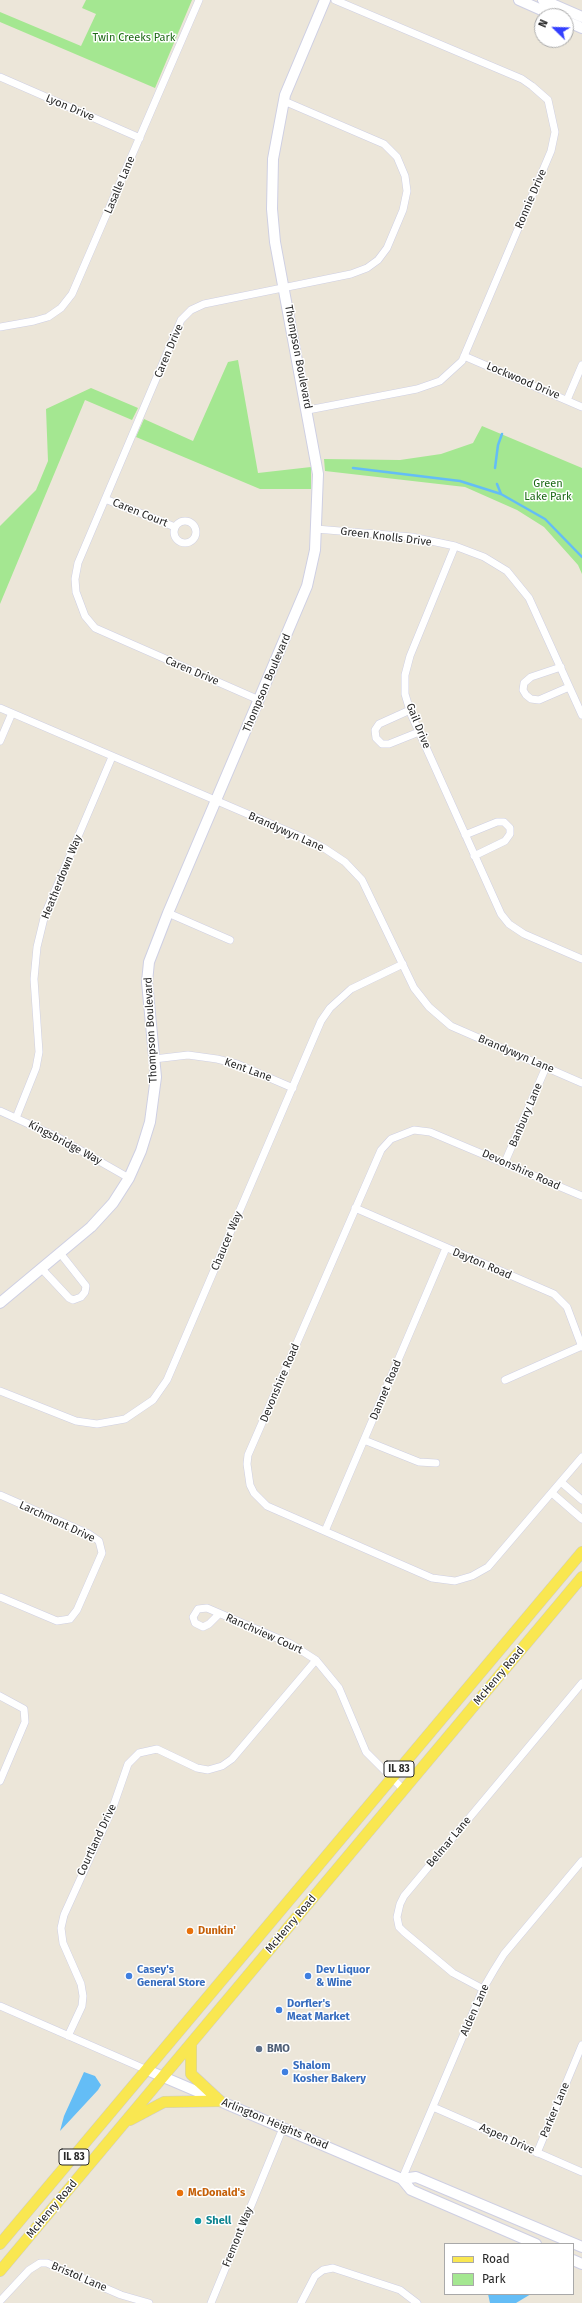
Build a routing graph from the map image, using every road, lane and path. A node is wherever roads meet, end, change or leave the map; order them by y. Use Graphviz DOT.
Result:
graph roads {
  1 [pos="199,0"];
  2 [pos="325,0"];
  3 [pos="335,0"];
  4 [pos="519,0"];
  5 [pos="543,0"];
  6 [pos="537,8"];
  7 [pos="582,17"];
  8 [pos="0,77"];
  9 [pos="284,101"];
  10 [pos="140,138"];
  11 [pos="284,288"];
  12 [pos="0,327"];
  13 [pos="464,356"];
  14 [pos="582,365"];
  15 [pos="567,400"];
  16 [pos="582,407"];
  17 [pos="308,410"];
  18 [pos="105,498"];
  19 [pos="175,527"];
  20 [pos="316,529"];
  21 [pos="455,546"];
  22 [pos="561,667"];
  23 [pos="569,687"];
  24 [pos="260,700"];
  25 [pos="0,708"];
  26 [pos="410,710"];
  27 [pos="12,714"];
  28 [pos="582,715"];
  29 [pos="419,732"];
  30 [pos="0,741"];
  31 [pos="112,757"];
  32 [pos="216,801"];
  33 [pos="465,835"];
  34 [pos="474,856"];
  35 [pos="168,913"];
  36 [pos="230,940"];
  37 [pos="582,959"];
  38 [pos="402,964"];
  39 [pos="154,1059"];
  40 [pos="546,1067"];
  41 [pos="582,1083"];
  42 [pos="293,1088"];
  43 [pos="0,1111"];
  44 [pos="16,1118"];
  45 [pos="505,1162"];
  46 [pos="129,1178"];
  47 [pos="582,1196"];
  48 [pos="355,1208"];
  49 [pos="446,1248"];
  50 [pos="60,1253"];
  51 [pos="41,1268"];
  52 [pos="0,1304"];
  53 [pos="582,1346"];
  54 [pos="505,1380"];
  55 [pos="0,1391"];
  56 [pos="364,1440"];
  57 [pos="582,1457"];
  58 [pos="436,1462"];
  59 [pos="562,1482"];
  60 [pos="552,1493"];
  61 [pos="0,1496"];
  62 [pos="582,1500"];
  63 [pos="582,1519"];
  64 [pos="325,1531"];
  65 [pos="582,1552"];
  66 [pos="582,1577"];
  67 [pos="0,1597"];
  68 [pos="219,1614"];
  69 [pos="316,1660"];
  70 [pos="582,1683"];
  71 [pos="0,1696"];
  72 [pos="391,1778"];
  73 [pos="0,1781"];
  74 [pos="403,1789"];
  75 [pos="582,1861"];
  76 [pos="483,1990"];
  77 [pos="0,2006"];
  78 [pos="68,2036"];
  79 [pos="191,2045"];
  80 [pos="582,2045"];
  81 [pos="147,2070"];
  82 [pos="164,2078"];
  83 [pos="220,2101"];
  84 [pos="433,2107"];
  85 [pos="121,2126"];
  86 [pos="284,2128"];
  87 [pos="537,2153"];
  88 [pos="582,2172"];
  89 [pos="402,2179"];
  90 [pos="534,2243"];
  91 [pos="573,2243"];
  92 [pos="0,2244"];
  93 [pos="0,2270"];
  94 [pos="0,2301"];
  95 [pos="149,2303"];
  96 [pos="211,2303"];
  97 [pos="301,2303"];
  98 [pos="417,2303"];
  1 -- 10 [label="street, Lasalle Lane"];
  2 -- 9 [label="street, Thompson Boulevard"];
  3 -- 13 [label="street, Ronnie Drive"];
  4 -- 6 [label="street"];
  5 -- 7 [label="street"];
  8 -- 10 [label="street, Lyon Drive"];
  9 -- 11 [label="street, Thompson Boulevard"];
  9 -- 11 [label="street, Caren Drive"];
  10 -- 12 [label="street, Lasalle Lane"];
  11 -- 17 [label="street, Thompson Boulevard"];
  11 -- 18 [label="street, Caren Drive"];
  13 -- 15 [label="street, Lockwood Drive"];
  13 -- 17 [label="street, Ronnie Drive"];
  14 -- 15 [label="street"];
  15 -- 16 [label="street, Lockwood Drive"];
  17 -- 20 [label="street, Thompson Boulevard"];
  18 -- 19 [label="street, Caren Court"];
  18 -- 24 [label="street, Caren Drive"];
  20 -- 21 [label="street, Green Knolls Drive"];
  20 -- 24 [label="street, Thompson Boulevard"];
  21 -- 22 [label="street, Green Knolls Drive"];
  21 -- 26 [label="street, Gail Drive"];
  22 -- 23 [label="street, Green Knolls Drive"];
  22 -- 23 [label="street"];
  23 -- 28 [label="street, Green Knolls Drive"];
  24 -- 32 [label="street, Thompson Boulevard"];
  25 -- 27 [label="street, Brandywyn Lane"];
  26 -- 29 [label="street, Gail Drive"];
  26 -- 29 [label="street"];
  27 -- 30 [label="street"];
  27 -- 31 [label="street, Brandywyn Lane"];
  29 -- 33 [label="street, Gail Drive"];
  31 -- 32 [label="street, Brandywyn Lane"];
  31 -- 44 [label="street, Heatherdown Way"];
  32 -- 35 [label="street, Thompson Boulevard"];
  32 -- 38 [label="street, Brandywyn Lane"];
  33 -- 34 [label="street, Gail Drive"];
  33 -- 34 [label="street"];
  34 -- 37 [label="street, Gail Drive"];
  35 -- 36 [label="street"];
  35 -- 39 [label="street, Thompson Boulevard"];
  38 -- 40 [label="street, Brandywyn Lane"];
  38 -- 42 [label="street, Chaucer Way"];
  39 -- 42 [label="street, Kent Lane"];
  39 -- 46 [label="street, Thompson Boulevard"];
  40 -- 41 [label="street, Brandywyn Lane"];
  40 -- 45 [label="street, Banbury Lane"];
  42 -- 55 [label="street, Chaucer Way"];
  43 -- 44 [label="street, Kingsbridge Way"];
  44 -- 46 [label="street, Kingsbridge Way"];
  45 -- 47 [label="street, Devonshire Road"];
  45 -- 48 [label="street, Devonshire Road"];
  46 -- 50 [label="street, Thompson Boulevard"];
  48 -- 49 [label="street, Dayton Road"];
  48 -- 64 [label="street, Devonshire Road"];
  49 -- 53 [label="street, Dayton Road"];
  49 -- 56 [label="street, Dannet Road"];
  50 -- 51 [label="street, Thompson Boulevard"];
  50 -- 51 [label="street"];
  51 -- 52 [label="street, Thompson Boulevard"];
  53 -- 54 [label="street"];
  56 -- 58 [label="street"];
  56 -- 64 [label="street, Dannet Road"];
  57 -- 59 [label="street, Devonshire Road"];
  59 -- 60 [label="street, Devonshire Road"];
  59 -- 62 [label="street"];
  60 -- 63 [label="street"];
  60 -- 64 [label="street, Devonshire Road"];
  61 -- 67 [label="street, Larchmont Drive"];
  65 -- 72 [label="main road, McHenry Road / IL 83"];
  66 -- 74 [label="main road, McHenry Road / IL 83"];
  68 -- 69 [label="street, Ranchview Court"];
  69 -- 72 [label="street, Ranchview Court"];
  69 -- 78 [label="street, Courtland Drive"];
  70 -- 76 [label="street, Belmar Lane"];
  71 -- 73 [label="street"];
  72 -- 74 [label="street, Ranchview Court"];
  72 -- 81 [label="main road, McHenry Road / IL 83"];
  74 -- 79 [label="main road, McHenry Road / IL 83"];
  75 -- 76 [label="street, Alden Lane"];
  76 -- 84 [label="street, Alden Lane"];
  77 -- 78 [label="street"];
  78 -- 81 [label="street"];
  79 -- 82 [label="main road, McHenry Road / IL 83"];
  79 -- 83 [label="main road"];
  80 -- 87 [label="street, Parker Lane"];
  81 -- 82 [label="street, Arlington Heights Road"];
  81 -- 92 [label="main road, McHenry Road / IL 83"];
  82 -- 83 [label="street, Arlington Heights Road"];
  82 -- 85 [label="main road, McHenry Road / IL 83"];
  83 -- 85 [label="main road"];
  83 -- 86 [label="street, Arlington Heights Road"];
  84 -- 87 [label="street, Aspen Drive"];
  84 -- 89 [label="street, Alden Lane"];
  85 -- 93 [label="main road, McHenry Road / IL 83"];
  86 -- 89 [label="street, Arlington Heights Road"];
  86 -- 96 [label="street, Fremont Way"];
  87 -- 88 [label="street, Aspen Drive"];
  89 -- 90 [label="street, Arlington Heights Road"];
  89 -- 91 [label="street, Arlington Heights Road"];
  94 -- 95 [label="street, Bristol Lane"];
  97 -- 98 [label="street"];
}
